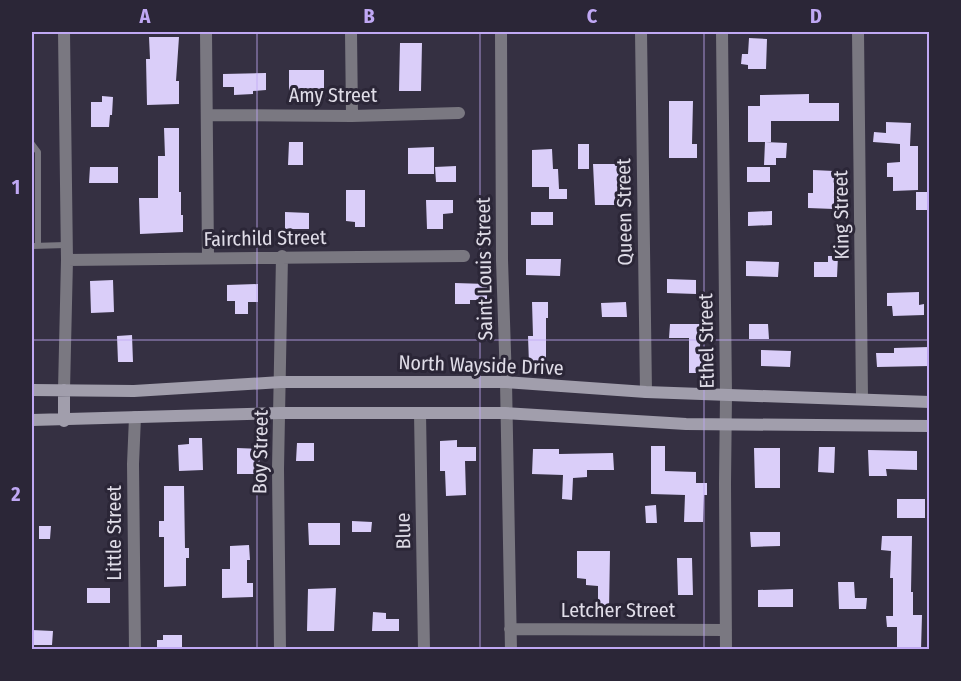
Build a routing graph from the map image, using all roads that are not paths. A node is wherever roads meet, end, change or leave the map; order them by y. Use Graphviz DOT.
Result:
graph roads {
  1 [pos="64,32"];
  2 [pos="206,32"];
  3 [pos="351,32"];
  4 [pos="501,32"];
  5 [pos="641,32"];
  6 [pos="722,32"];
  7 [pos="858,32"];
  8 [pos="459,113"];
  9 [pos="207,115"];
  10 [pos="352,116"];
  11 [pos="32,144"];
  12 [pos="67,245"];
  13 [pos="35,246"];
  14 [pos="282,256"];
  15 [pos="464,256"];
  16 [pos="208,258"];
  17 [pos="67,260"];
  18 [pos="281,382"];
  19 [pos="506,382"];
  20 [pos="32,390"];
  21 [pos="64,390"];
  22 [pos="646,392"];
  23 [pos="726,395"];
  24 [pos="862,398"];
  25 [pos="930,402"];
  26 [pos="280,413"];
  27 [pos="420,413"];
  28 [pos="506,413"];
  29 [pos="135,417"];
  30 [pos="32,420"];
  31 [pos="64,421"];
  32 [pos="726,424"];
  33 [pos="930,426"];
  34 [pos="510,629"];
  35 [pos="726,630"];
  36 [pos="135,650"];
  37 [pos="280,650"];
  38 [pos="424,650"];
  39 [pos="511,650"];
  40 [pos="726,650"];
  1 -- 12 [label="street"];
  2 -- 9 [label="street"];
  3 -- 10 [label="street"];
  4 -- 19 [label="street, Saint Louis Street"];
  5 -- 22 [label="street, Queen Street"];
  6 -- 23 [label="street, Ethel Street"];
  7 -- 24 [label="street, King Street"];
  8 -- 10 [label="street, Amy Street"];
  9 -- 10 [label="street, Amy Street"];
  9 -- 16 [label="street"];
  11 -- 13 [label="lane"];
  12 -- 13 [label="lane"];
  12 -- 17 [label="street"];
  14 -- 15 [label="street, Fairchild Street"];
  14 -- 16 [label="street, Fairchild Street"];
  14 -- 18 [label="street, Boy Street"];
  16 -- 17 [label="street, Fairchild Street"];
  17 -- 21 [label="street"];
  18 -- 19 [label="main road, North Wayside Drive"];
  18 -- 21 [label="main road, North Wayside Drive"];
  18 -- 26 [label="street, Boy Street"];
  19 -- 22 [label="main road, North Wayside Drive"];
  19 -- 28 [label="street, Saint Louis Street"];
  20 -- 21 [label="main road, North Wayside Drive"];
  21 -- 31 [label="main road"];
  22 -- 23 [label="main road, North Wayside Drive"];
  23 -- 24 [label="main road, North Wayside Drive"];
  23 -- 32 [label="street, Ethel Street"];
  24 -- 25 [label="main road, North Wayside Drive"];
  26 -- 27 [label="main road"];
  26 -- 29 [label="main road"];
  26 -- 37 [label="street, Boy Street"];
  27 -- 28 [label="main road"];
  27 -- 38 [label="street, Blue"];
  28 -- 32 [label="main road"];
  28 -- 34 [label="street, Saint Louis Street"];
  29 -- 31 [label="main road"];
  29 -- 36 [label="street, Little Street"];
  30 -- 31 [label="main road"];
  32 -- 33 [label="main road"];
  32 -- 35 [label="street, Ethel Street"];
  34 -- 35 [label="street, Letcher Street"];
  34 -- 39 [label="street, Saint Louis Street"];
  35 -- 40 [label="street, Ethel Street"];
}
